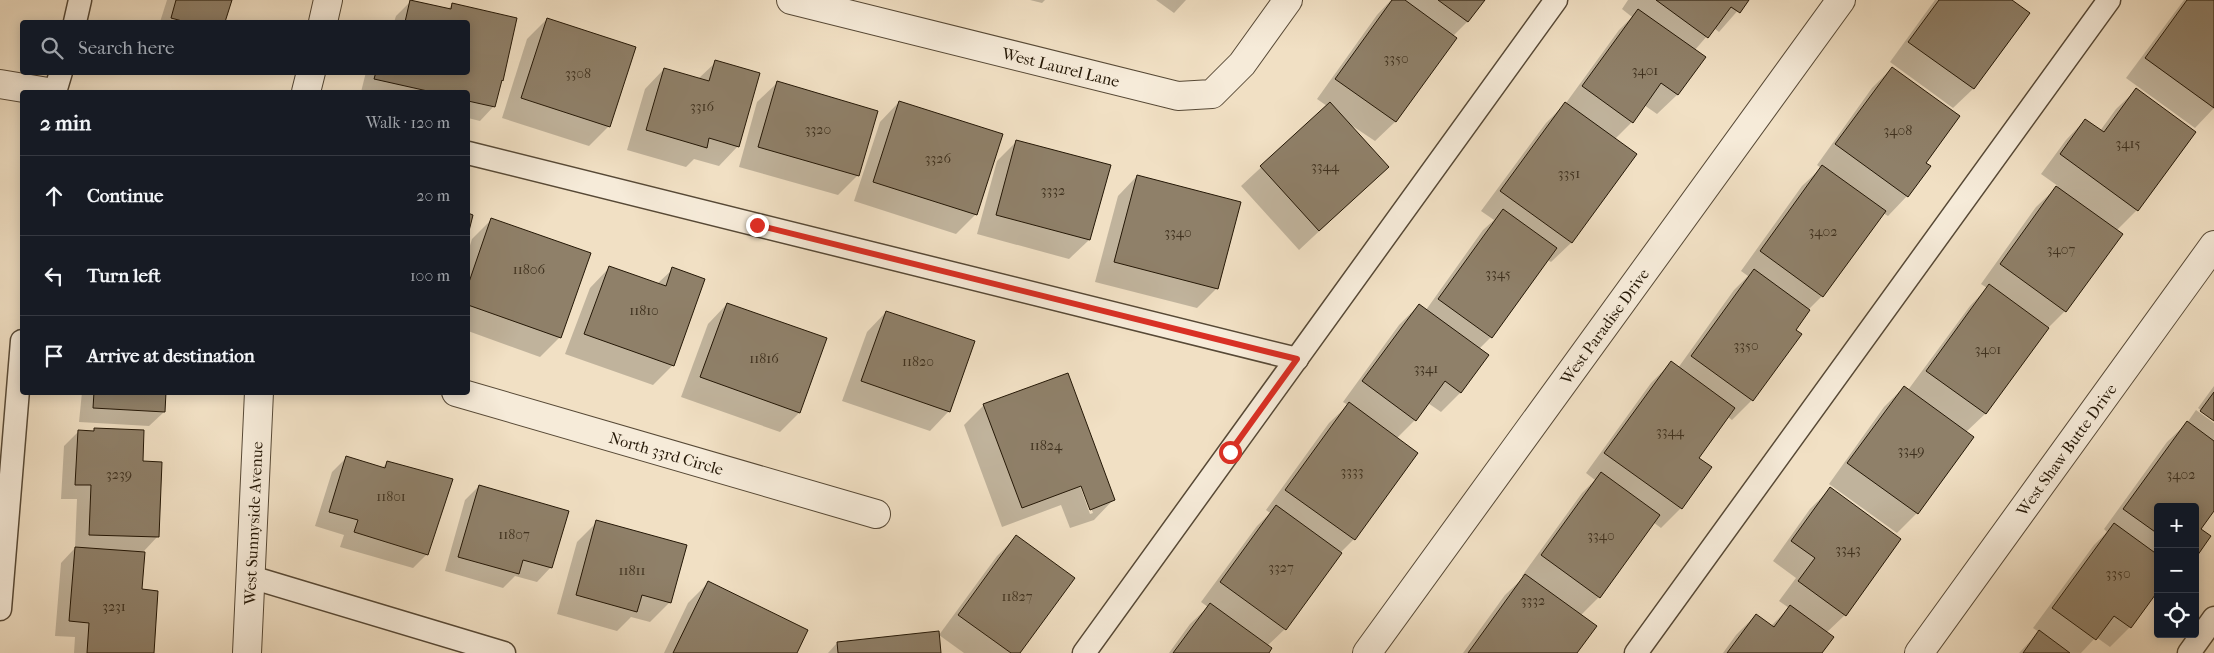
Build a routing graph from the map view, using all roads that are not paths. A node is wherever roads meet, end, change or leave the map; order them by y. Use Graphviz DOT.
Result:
graph roads {
  1 [pos="80,0"];
  2 [pos="328,0"];
  3 [pos="791,0"];
  4 [pos="1288,0"];
  5 [pos="1556,0"];
  6 [pos="1841,0"];
  7 [pos="2109,0"];
  8 [pos="75,20"];
  9 [pos="323,20"];
  10 [pos="61,75"];
  11 [pos="310,75"];
  12 [pos="0,84"];
  13 [pos="36,90"];
  14 [pos="56,90"];
  15 [pos="306,90"];
  16 [pos="470,153"];
  17 [pos="2214,245"];
  18 [pos="1297,359"];
  19 [pos="20,364"];
  20 [pos="259,395"];
  21 [pos="466,395"];
  22 [pos="876,514"];
  23 [pos="251,577"];
  24 [pos="0,609"];
  25 [pos="2214,618"];
  26 [pos="247,653"];
  27 [pos="504,653"];
  28 [pos="1084,653"];
  29 [pos="1367,653"];
  30 [pos="1636,653"];
  31 [pos="1919,653"];
  32 [pos="2189,653"];
  1 -- 8 [label="lane"];
  2 -- 9 [label="street"];
  3 -- 4 [label="street, West Laurel Lane"];
  5 -- 18 [label="lane"];
  6 -- 29 [label="street, West Paradise Drive"];
  7 -- 30 [label="lane"];
  10 -- 14 [label="lane"];
  11 -- 15 [label="street"];
  12 -- 13 [label="street"];
  16 -- 18 [label="lane"];
  17 -- 31 [label="street, West Shaw Butte Drive"];
  18 -- 28 [label="lane"];
  19 -- 24 [label="lane"];
  20 -- 23 [label="street, West Sunnyside Avenue"];
  21 -- 22 [label="street, North 33rd Circle"];
  23 -- 26 [label="street, West Sunnyside Avenue"];
  23 -- 27 [label="lane"];
  25 -- 32 [label="lane"];
}
